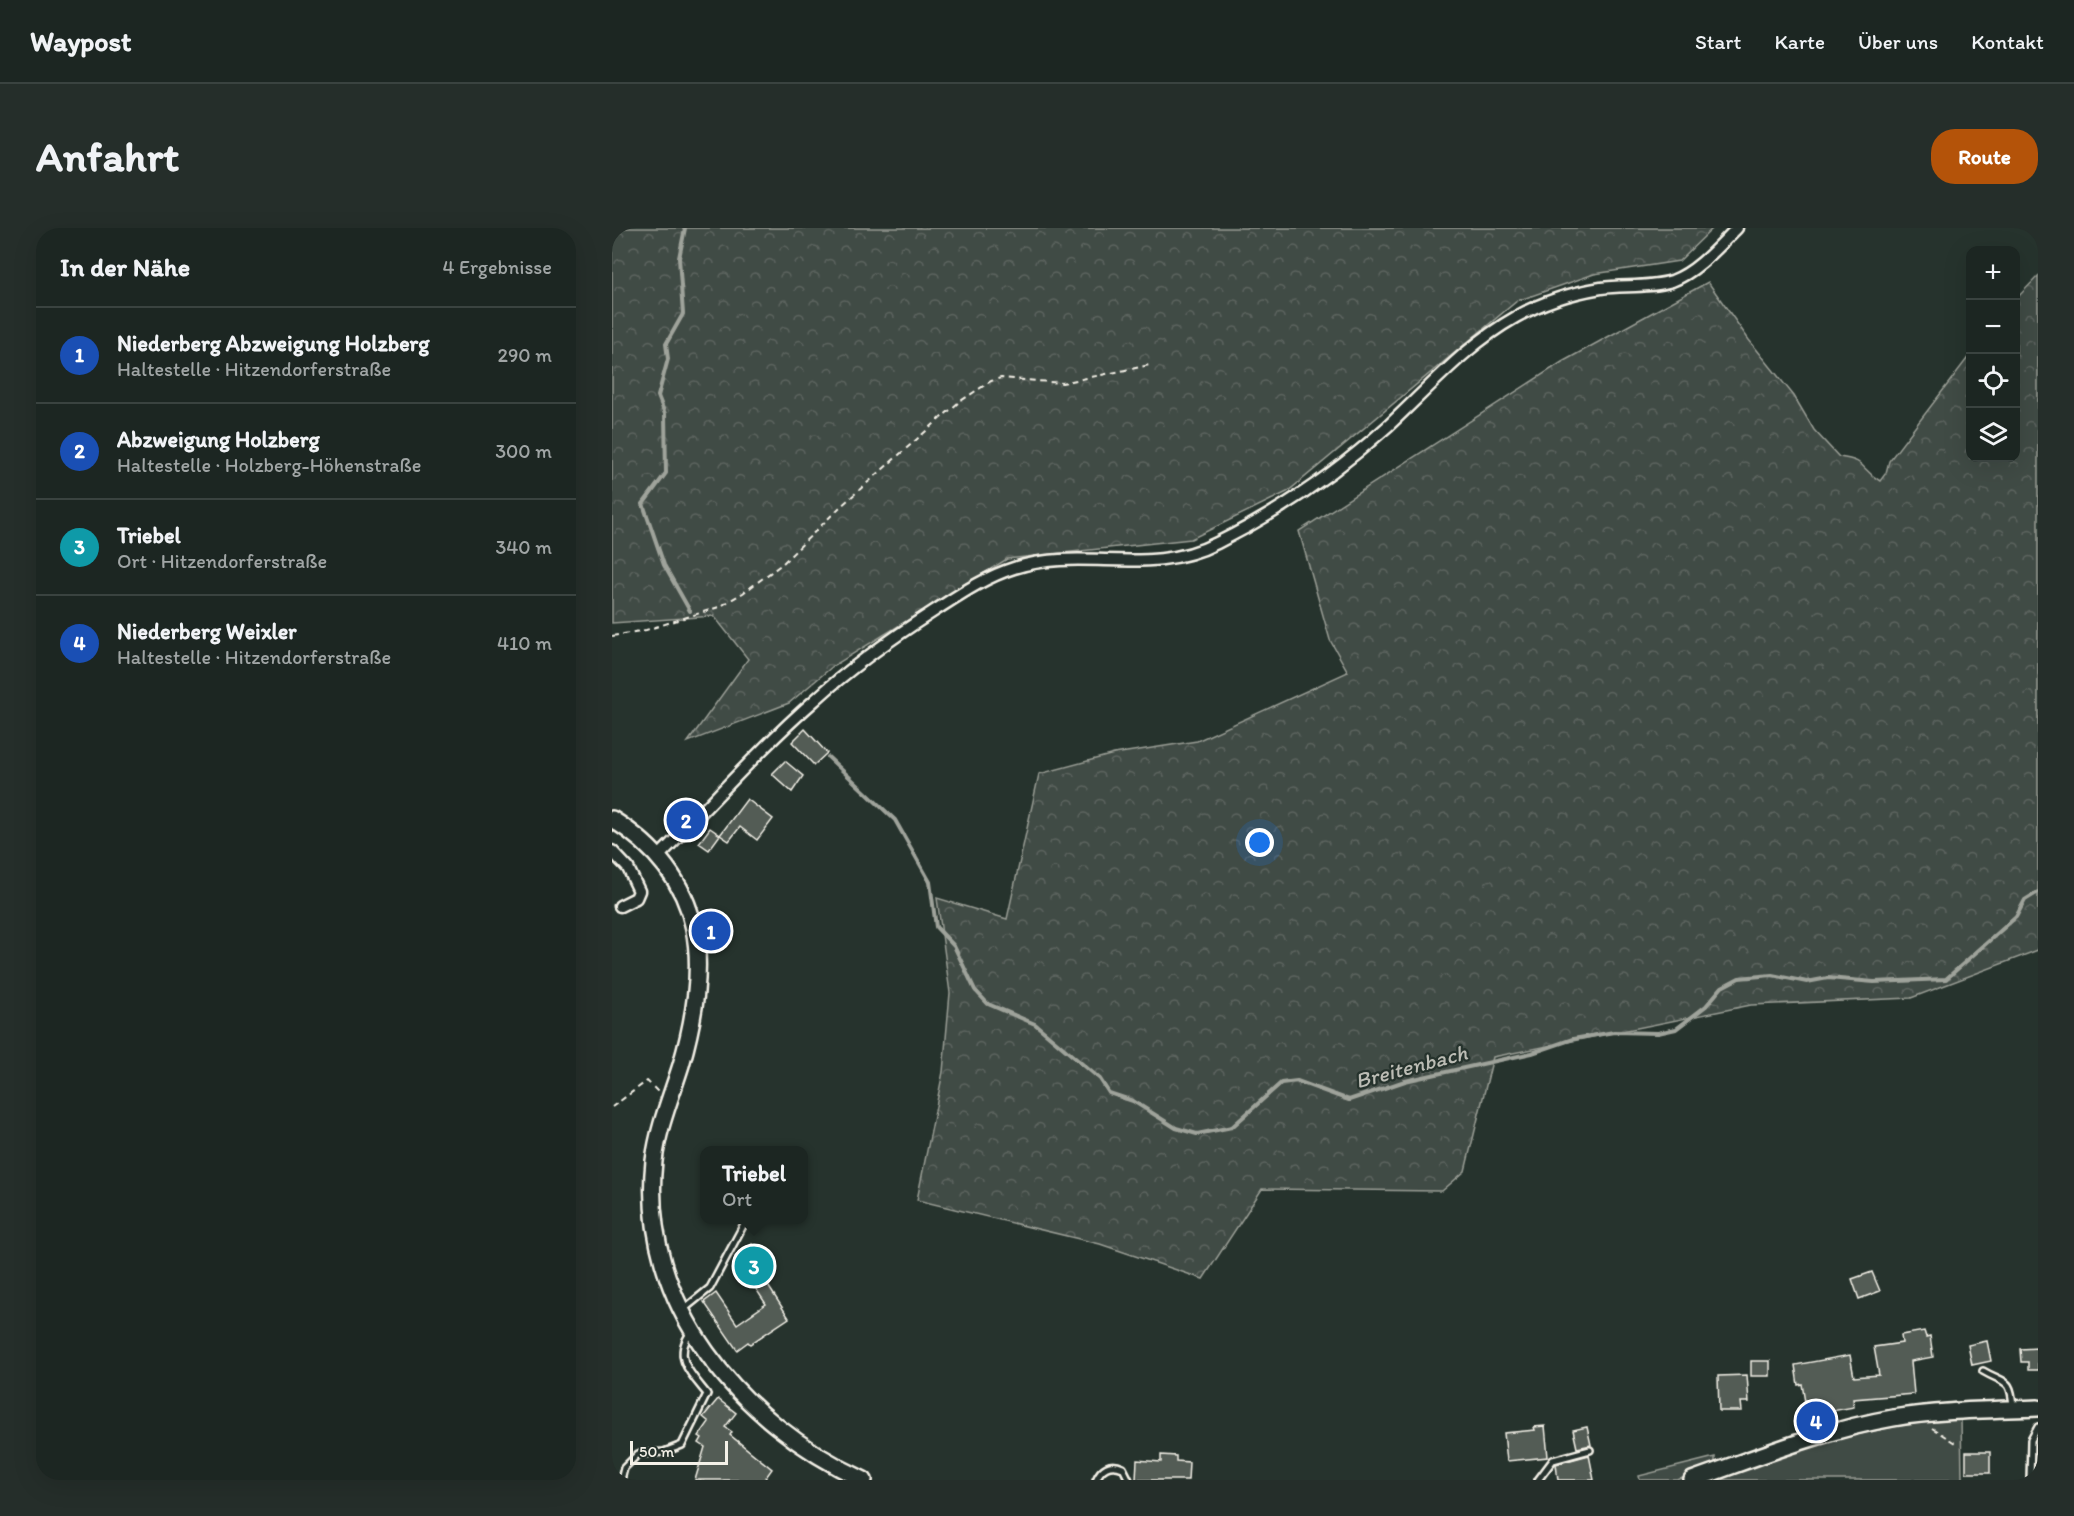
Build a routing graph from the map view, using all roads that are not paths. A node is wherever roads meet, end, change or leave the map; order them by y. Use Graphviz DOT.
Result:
graph roads {
  1 [pos="1737,228"];
  2 [pos="612,819"];
  3 [pos="612,851"];
  4 [pos="659,856"];
  5 [pos="620,906"];
  6 [pos="744,1224"];
  7 [pos="680,1312"];
  8 [pos="691,1332"];
  9 [pos="1983,1371"];
  10 [pos="2038,1408"];
  11 [pos="2013,1409"];
  12 [pos="2038,1427"];
  13 [pos="1590,1450"];
  14 [pos="621,1480"];
  15 [pos="864,1480"];
  16 [pos="1096,1480"];
  17 [pos="1129,1480"];
  18 [pos="1538,1480"];
  19 [pos="1692,1480"];
  20 [pos="2030,1480"];
  1 -- 4 [label="street"];
  2 -- 4 [label="main road"];
  3 -- 5 [label="street"];
  4 -- 7 [label="main road"];
  6 -- 7 [label="lane"];
  7 -- 8 [label="main road"];
  8 -- 14 [label="lane"];
  8 -- 15 [label="main road"];
  9 -- 11 [label="lane"];
  10 -- 11 [label="main road"];
  11 -- 19 [label="main road"];
  12 -- 20 [label="lane"];
  13 -- 18 [label="lane"];
  16 -- 17 [label="lane"];
}
